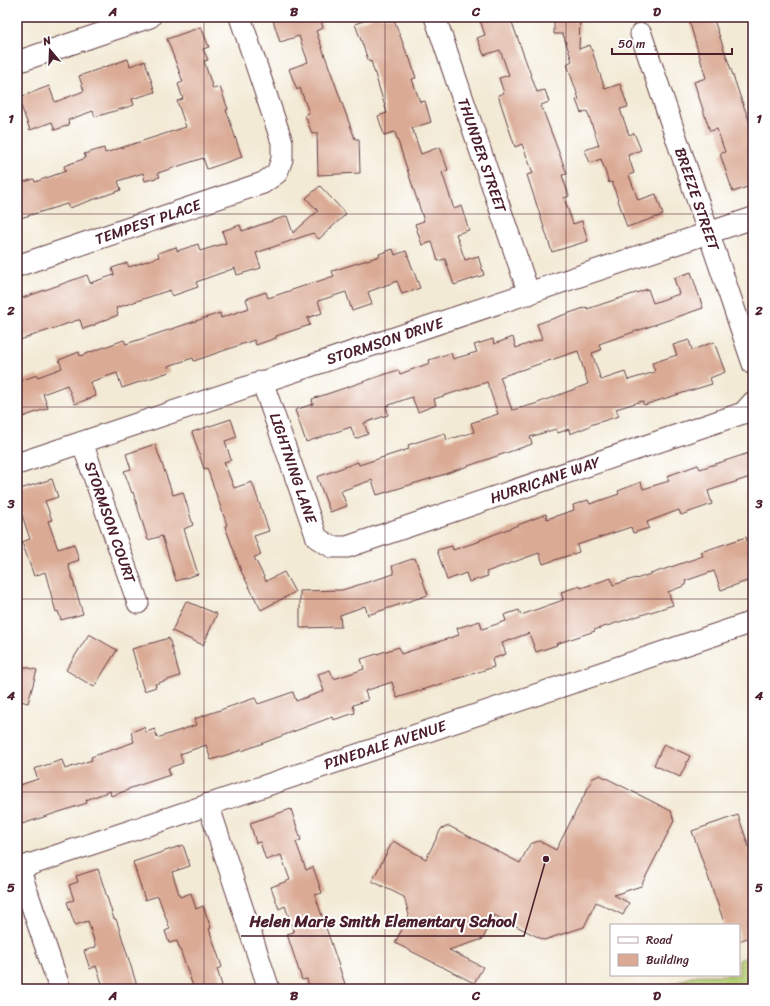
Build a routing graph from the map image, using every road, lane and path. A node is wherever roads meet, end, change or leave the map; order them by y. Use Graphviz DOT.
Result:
graph roads {
  1 [pos="150,17"];
  2 [pos="240,17"];
  3 [pos="435,17"];
  4 [pos="641,34"];
  5 [pos="17,62"];
  6 [pos="753,218"];
  7 [pos="708,233"];
  8 [pos="17,266"];
  9 [pos="529,294"];
  10 [pos="753,364"];
  11 [pos="262,381"];
  12 [pos="753,402"];
  13 [pos="82,442"];
  14 [pos="17,464"];
  15 [pos="332,547"];
  16 [pos="138,603"];
  17 [pos="753,622"];
  18 [pos="208,804"];
  19 [pos="18,869"];
  20 [pos="60,989"];
  21 [pos="269,989"];
  1 -- 5 [label="street"];
  2 -- 8 [label="street, TEMPEST PLACE"];
  3 -- 9 [label="street, THUNDER STREET"];
  4 -- 7 [label="street, BREEZE STREET"];
  6 -- 7 [label="street, STORMSON DRIVE"];
  7 -- 9 [label="street, STORMSON DRIVE"];
  7 -- 10 [label="street, BREEZE STREET"];
  9 -- 11 [label="street, STORMSON DRIVE"];
  11 -- 13 [label="street, STORMSON DRIVE"];
  11 -- 15 [label="street, LIGHTNING LANE"];
  12 -- 15 [label="street, HURRICANE WAY"];
  13 -- 14 [label="street, STORMSON DRIVE"];
  13 -- 16 [label="street, STORMSON COURT"];
  17 -- 18 [label="street, PINEDALE AVENUE"];
  18 -- 19 [label="street, PINEDALE AVENUE"];
  18 -- 21 [label="street"];
  19 -- 20 [label="street"];
}
